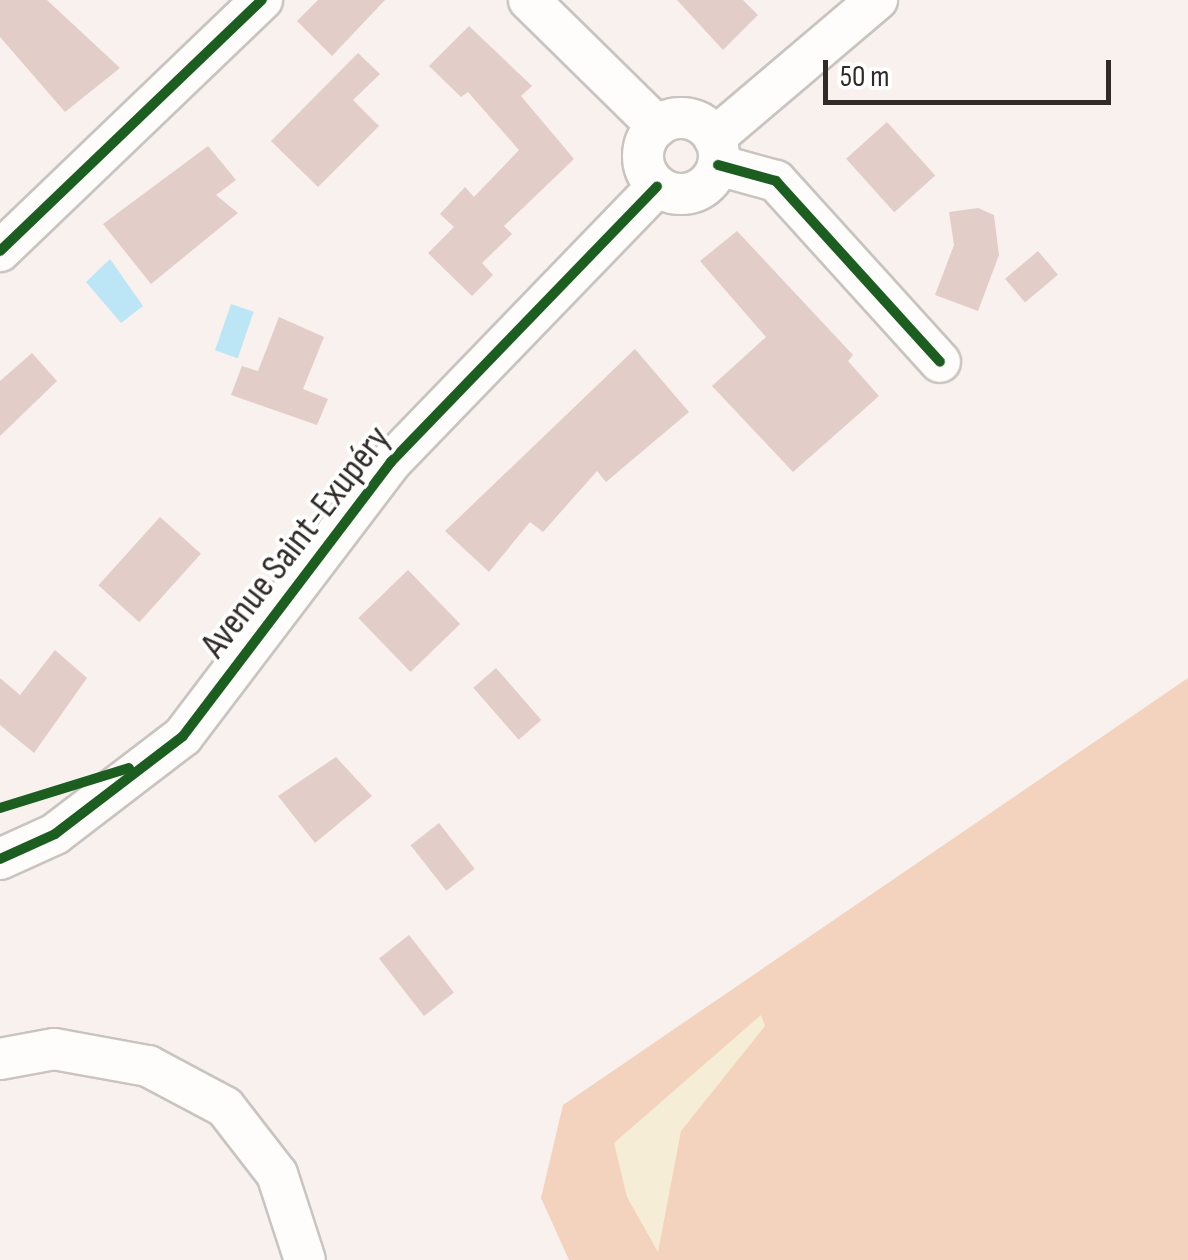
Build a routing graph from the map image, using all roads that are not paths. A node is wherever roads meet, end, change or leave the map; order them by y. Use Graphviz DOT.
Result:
graph roads {
  1 [pos="262,0"];
  2 [pos="529,0"];
  3 [pos="876,0"];
  4 [pos="657,126"];
  5 [pos="716,151"];
  6 [pos="657,187"];
  7 [pos="0,251"];
  8 [pos="940,362"];
  9 [pos="0,860"];
  10 [pos="0,1059"];
  11 [pos="305,1260"];
  1 -- 7 [label="street"];
  2 -- 4 [label="street"];
  3 -- 5 [label="street"];
  4 -- 5 [label="street"];
  4 -- 6 [label="street"];
  5 -- 6 [label="street"];
  5 -- 8 [label="street"];
  6 -- 9 [label="street, Avenue Saint-Exupéry"];
  10 -- 11 [label="street"];
}
